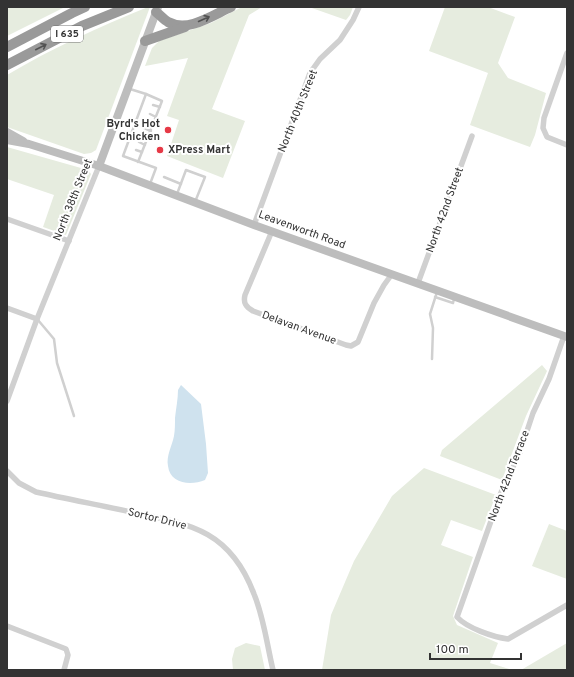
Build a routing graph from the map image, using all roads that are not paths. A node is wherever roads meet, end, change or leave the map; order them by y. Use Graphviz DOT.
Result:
graph roads {
  1 [pos="85,7"];
  2 [pos="129,7"];
  3 [pos="231,7"];
  4 [pos="358,7"];
  5 [pos="157,9"];
  6 [pos="189,26"];
  7 [pos="146,41"];
  8 [pos="7,47"];
  9 [pos="567,53"];
  10 [pos="7,65"];
  11 [pos="565,66"];
  12 [pos="128,88"];
  13 [pos="146,94"];
  14 [pos="143,101"];
  15 [pos="147,103"];
  16 [pos="153,105"];
  17 [pos="160,107"];
  18 [pos="150,114"];
  19 [pos="137,117"];
  20 [pos="156,117"];
  21 [pos="141,118"];
  22 [pos="147,121"];
  23 [pos="154,123"];
  24 [pos="135,124"];
  25 [pos="138,126"];
  26 [pos="144,128"];
  27 [pos="151,131"];
  28 [pos="7,132"];
  29 [pos="141,136"];
  30 [pos="472,136"];
  31 [pos="148,138"];
  32 [pos="7,140"];
  33 [pos="139,142"];
  34 [pos="29,144"];
  35 [pos="145,145"];
  36 [pos="567,145"];
  37 [pos="136,150"];
  38 [pos="142,152"];
  39 [pos="138,162"];
  40 [pos="99,166"];
  41 [pos="164,177"];
  42 [pos="180,184"];
  43 [pos="150,185"];
  44 [pos="176,195"];
  45 [pos="195,202"];
  46 [pos="7,219"];
  47 [pos="254,224"];
  48 [pos="272,231"];
  49 [pos="69,241"];
  50 [pos="392,274"];
  51 [pos="418,283"];
  52 [pos="436,293"];
  53 [pos="7,308"];
  54 [pos="37,319"];
  55 [pos="566,336"];
  56 [pos="432,359"];
  57 [pos="7,401"];
  58 [pos="74,416"];
  59 [pos="7,471"];
  60 [pos="567,605"];
  61 [pos="7,626"];
  62 [pos="64,670"];
  63 [pos="273,670"];
  1 -- 8 [label="highway, I 635"];
  10 -- 2 [label="highway, I 635, one-way"];
  6 -- 3 [label="highway, one-way"];
  4 -- 47 [label="street, North 40th Street"];
  5 -- 6 [label="highway"];
  5 -- 7 [label="main road, North 38th Street"];
  6 -- 7 [label="highway"];
  7 -- 12 [label="main road, North 38th Street"];
  9 -- 11 [label="street"];
  11 -- 36 [label="street"];
  12 -- 13 [label="lane"];
  12 -- 40 [label="main road, North 38th Street"];
  13 -- 14 [label="lane"];
  13 -- 17 [label="lane"];
  14 -- 15 [label="lane"];
  14 -- 19 [label="lane"];
  16 -- 17 [label="lane"];
  17 -- 20 [label="lane"];
  18 -- 20 [label="lane"];
  19 -- 21 [label="lane"];
  19 -- 24 [label="lane"];
  20 -- 23 [label="lane"];
  22 -- 23 [label="lane"];
  23 -- 27 [label="lane"];
  24 -- 25 [label="lane"];
  24 -- 39 [label="lane"];
  26 -- 27 [label="lane"];
  27 -- 31 [label="lane"];
  28 -- 34 [label="main road, Leavenworth Road"];
  29 -- 31 [label="lane"];
  30 -- 51 [label="street, North 42nd Street"];
  31 -- 35 [label="lane"];
  32 -- 34 [label="main road, Leavenworth Road"];
  33 -- 35 [label="lane"];
  34 -- 40 [label="main road, Leavenworth Road"];
  35 -- 38 [label="lane"];
  37 -- 38 [label="lane"];
  38 -- 39 [label="lane"];
  39 -- 43 [label="lane"];
  40 -- 43 [label="main road, Leavenworth Road"];
  40 -- 49 [label="street, North 38th Street"];
  41 -- 42 [label="lane"];
  42 -- 44 [label="lane"];
  42 -- 45 [label="lane"];
  43 -- 44 [label="main road, Leavenworth Road"];
  44 -- 45 [label="main road, Leavenworth Road"];
  45 -- 47 [label="main road, Leavenworth Road"];
  46 -- 49 [label="street"];
  47 -- 48 [label="main road, Leavenworth Road"];
  48 -- 50 [label="main road, Leavenworth Road"];
  48 -- 50 [label="street, Delavan Avenue"];
  49 -- 54 [label="street, North 38th Street"];
  50 -- 51 [label="main road, Leavenworth Road"];
  51 -- 52 [label="main road, Leavenworth Road"];
  52 -- 55 [label="main road, Leavenworth Road"];
  52 -- 56 [label="lane"];
  53 -- 54 [label="street"];
  54 -- 57 [label="street, North 38th Street"];
  54 -- 58 [label="lane"];
  55 -- 60 [label="street, North 42nd Terrace"];
  59 -- 63 [label="street, Sortor Drive"];
  61 -- 62 [label="street"];
}
